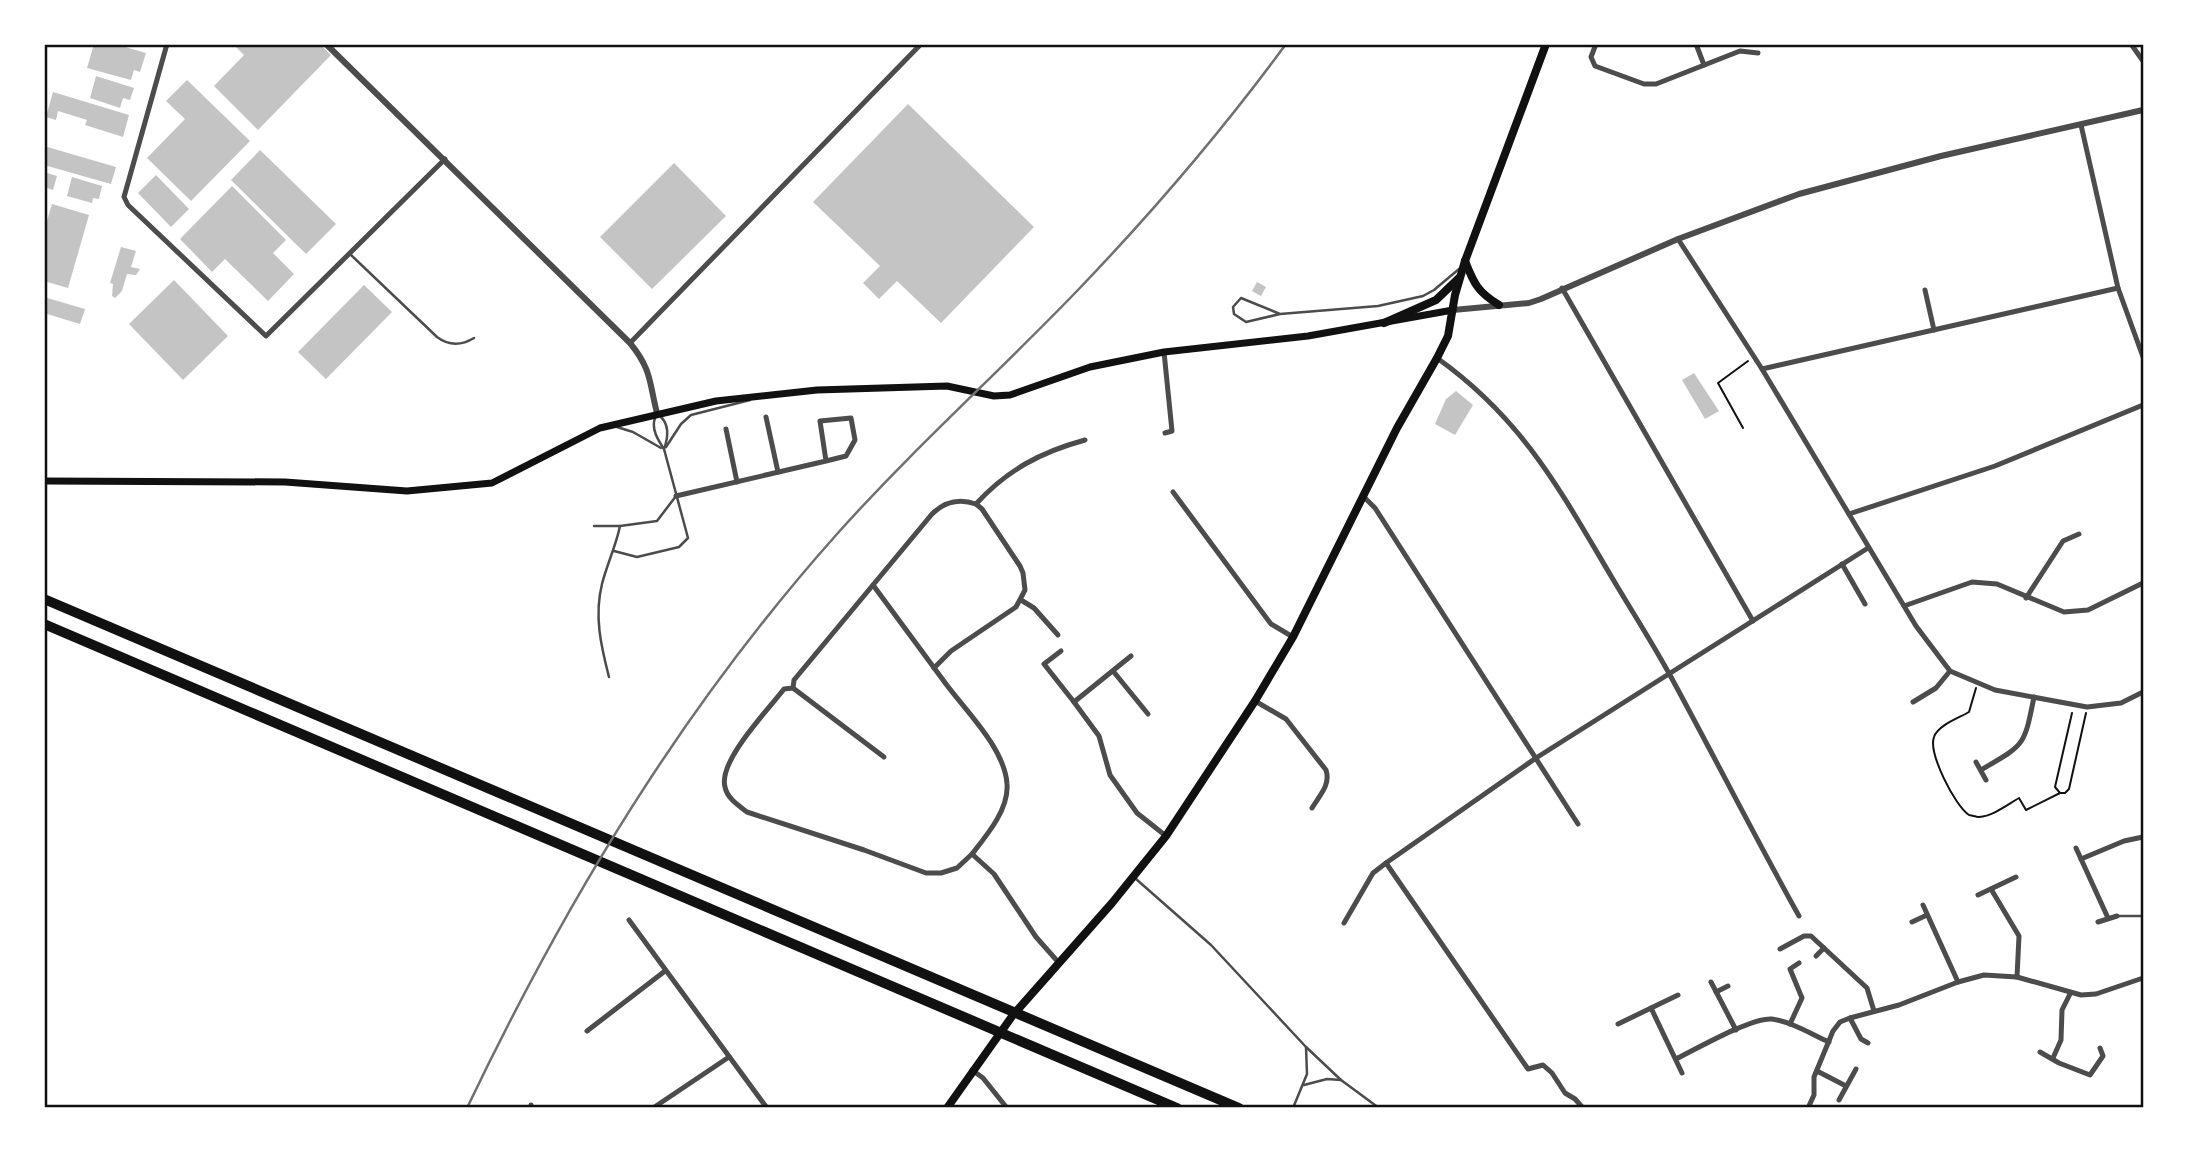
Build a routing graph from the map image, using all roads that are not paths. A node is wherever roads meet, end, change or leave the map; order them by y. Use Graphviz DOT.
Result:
graph roads {
  1 [pos="167,44"];
  2 [pos="326,44"];
  3 [pos="922,44"];
  4 [pos="1546,44"];
  5 [pos="1596,44"];
  6 [pos="1696,44"];
  7 [pos="2131,44"];
  8 [pos="2143,45"];
  9 [pos="2137,50"];
  10 [pos="1758,54"];
  11 [pos="2143,61"];
  12 [pos="1704,65"];
  13 [pos="2143,110"];
  14 [pos="2081,125"];
  15 [pos="445,159"];
  16 [pos="1678,239"];
  17 [pos="349,253"];
  18 [pos="1465,262"];
  19 [pos="1461,276"];
  20 [pos="1562,288"];
  21 [pos="2118,288"];
  22 [pos="1926,290"];
  23 [pos="1499,305"];
  24 [pos="1453,310"];
  25 [pos="1280,314"];
  26 [pos="1384,323"];
  27 [pos="1934,330"];
  28 [pos="474,338"];
  29 [pos="630,344"];
  30 [pos="1164,352"];
  31 [pos="1437,358"];
  32 [pos="2143,358"];
  33 [pos="1762,369"];
  34 [pos="772,395"];
  35 [pos="2143,404"];
  36 [pos="657,413"];
  37 [pos="766,417"];
  38 [pos="610,425"];
  39 [pos="726,429"];
  40 [pos="1165,433"];
  41 [pos="1085,440"];
  42 [pos="664,449"];
  43 [pos="826,461"];
  44 [pos="778,472"];
  45 [pos="44,481"];
  46 [pos="737,482"];
  47 [pos="1172,492"];
  48 [pos="676,496"];
  49 [pos="1363,496"];
  50 [pos="976,504"];
  51 [pos="1849,514"];
  52 [pos="594,526"];
  53 [pos="620,526"];
  54 [pos="2079,534"];
  55 [pos="1868,548"];
  56 [pos="614,551"];
  57 [pos="1842,564"];
  58 [pos="2143,583"];
  59 [pos="873,585"];
  60 [pos="44,598"];
  61 [pos="2026,598"];
  62 [pos="1021,600"];
  63 [pos="1866,604"];
  64 [pos="1904,606"];
  65 [pos="1753,621"];
  66 [pos="44,624"];
  67 [pos="1058,635"];
  68 [pos="1293,637"];
  69 [pos="1061,651"];
  70 [pos="1131,656"];
  71 [pos="934,668"];
  72 [pos="1113,671"];
  73 [pos="1950,671"];
  74 [pos="1670,675"];
  75 [pos="609,677"];
  76 [pos="793,688"];
  77 [pos="2143,692"];
  78 [pos="2034,697"];
  79 [pos="1255,701"];
  80 [pos="1074,702"];
  81 [pos="1913,702"];
  82 [pos="1148,714"];
  83 [pos="884,757"];
  84 [pos="1536,758"];
  85 [pos="1976,762"];
  86 [pos="1981,770"];
  87 [pos="1986,780"];
  88 [pos="1312,808"];
  89 [pos="1578,824"];
  90 [pos="1166,836"];
  91 [pos="2143,837"];
  92 [pos="2076,848"];
  93 [pos="972,854"];
  94 [pos="2081,859"];
  95 [pos="1386,863"];
  96 [pos="1134,877"];
  97 [pos="2016,877"];
  98 [pos="1992,889"];
  99 [pos="1978,895"];
  100 [pos="1923,905"];
  101 [pos="1927,915"];
  102 [pos="1799,916"];
  103 [pos="2117,916"];
  104 [pos="2143,916"];
  105 [pos="2108,918"];
  106 [pos="629,920"];
  107 [pos="1912,922"];
  108 [pos="2098,922"];
  109 [pos="1344,923"];
  110 [pos="1824,948"];
  111 [pos="1780,949"];
  112 [pos="1816,956"];
  113 [pos="1059,962"];
  114 [pos="1799,963"];
  115 [pos="665,971"];
  116 [pos="2017,977"];
  117 [pos="2143,978"];
  118 [pos="1711,982"];
  119 [pos="1958,982"];
  120 [pos="1728,986"];
  121 [pos="1716,992"];
  122 [pos="2070,994"];
  123 [pos="1678,995"];
  124 [pos="1651,1008"];
  125 [pos="1874,1011"];
  126 [pos="1850,1018"];
  127 [pos="1618,1024"];
  128 [pos="1790,1024"];
  129 [pos="1735,1030"];
  130 [pos="587,1031"];
  131 [pos="1829,1042"];
  132 [pos="1868,1042"];
  133 [pos="1306,1047"];
  134 [pos="2100,1048"];
  135 [pos="2040,1052"];
  136 [pos="729,1057"];
  137 [pos="2053,1058"];
  138 [pos="1676,1059"];
  139 [pos="1856,1069"];
  140 [pos="972,1070"];
  141 [pos="1817,1071"];
  142 [pos="1682,1073"];
  143 [pos="1341,1080"];
  144 [pos="1848,1084"];
  145 [pos="1304,1085"];
  146 [pos="1858,1085"];
  147 [pos="1839,1100"];
  148 [pos="653,1108"];
  149 [pos="767,1108"];
  150 [pos="947,1108"];
  151 [pos="1007,1108"];
  152 [pos="1177,1108"];
  153 [pos="1239,1108"];
  154 [pos="1293,1108"];
  155 [pos="1379,1108"];
  156 [pos="1583,1108"];
  157 [pos="1808,1108"];
  1 -- 17 [label="street"];
  2 -- 15 [label="street"];
  3 -- 29 [label="street"];
  4 -- 18 [label="main road"];
  5 -- 12 [label="street"];
  6 -- 12 [label="street"];
  7 -- 9 [label="street"];
  8 -- 9 [label="street"];
  9 -- 11 [label="street"];
  10 -- 12 [label="street"];
  13 -- 14 [label="street"];
  14 -- 16 [label="street"];
  14 -- 21 [label="street"];
  15 -- 17 [label="street"];
  15 -- 29 [label="street"];
  16 -- 20 [label="street"];
  16 -- 33 [label="street"];
  17 -- 28 [label="lane"];
  18 -- 19 [label="main road"];
  18 -- 23 [label="main road"];
  18 -- 25 [label="lane"];
  19 -- 24 [label="main road"];
  19 -- 26 [label="main road"];
  20 -- 23 [label="street"];
  20 -- 65 [label="street"];
  21 -- 27 [label="street"];
  21 -- 32 [label="street"];
  22 -- 27 [label="street"];
  23 -- 24 [label="street"];
  24 -- 26 [label="main road"];
  24 -- 31 [label="main road"];
  25 -- 25 [label="lane"];
  26 -- 30 [label="main road"];
  27 -- 33 [label="street"];
  29 -- 36 [label="street"];
  30 -- 34 [label="main road"];
  30 -- 40 [label="street"];
  31 -- 49 [label="main road"];
  31 -- 74 [label="street"];
  33 -- 51 [label="street"];
  34 -- 36 [label="main road"];
  34 -- 42 [label="lane"];
  35 -- 51 [label="street"];
  36 -- 38 [label="main road"];
  36 -- 42 [label="lane"];
  36 -- 42 [label="lane"];
  37 -- 44 [label="street"];
  38 -- 42 [label="lane"];
  38 -- 45 [label="main road"];
  39 -- 46 [label="street"];
  41 -- 50 [label="street"];
  42 -- 48 [label="lane"];
  43 -- 43 [label="street"];
  43 -- 44 [label="street"];
  44 -- 46 [label="street"];
  46 -- 48 [label="street"];
  47 -- 68 [label="street"];
  48 -- 53 [label="lane"];
  48 -- 56 [label="lane"];
  49 -- 68 [label="main road"];
  49 -- 84 [label="street"];
  50 -- 59 [label="street"];
  50 -- 62 [label="street"];
  51 -- 55 [label="street"];
  52 -- 53 [label="lane"];
  53 -- 56 [label="lane"];
  54 -- 61 [label="street"];
  55 -- 57 [label="street"];
  55 -- 64 [label="street"];
  56 -- 75 [label="lane"];
  57 -- 63 [label="street"];
  57 -- 65 [label="street"];
  58 -- 61 [label="street"];
  59 -- 71 [label="street"];
  59 -- 76 [label="street"];
  60 -- 153 [label="highway"];
  61 -- 64 [label="street"];
  62 -- 67 [label="street"];
  62 -- 71 [label="street"];
  64 -- 73 [label="street"];
  65 -- 74 [label="street"];
  66 -- 152 [label="highway"];
  68 -- 79 [label="main road"];
  69 -- 80 [label="street"];
  70 -- 72 [label="street"];
  71 -- 93 [label="street"];
  72 -- 80 [label="street"];
  72 -- 82 [label="street"];
  73 -- 78 [label="street"];
  73 -- 81 [label="street"];
  74 -- 84 [label="street"];
  74 -- 102 [label="street"];
  76 -- 83 [label="street"];
  76 -- 93 [label="street"];
  77 -- 78 [label="street"];
  78 -- 86 [label="street"];
  79 -- 88 [label="street"];
  79 -- 90 [label="main road"];
  80 -- 90 [label="street"];
  84 -- 89 [label="street"];
  84 -- 95 [label="street"];
  85 -- 86 [label="street"];
  86 -- 87 [label="street"];
  90 -- 96 [label="main road"];
  91 -- 94 [label="street"];
  92 -- 94 [label="street"];
  93 -- 113 [label="street"];
  94 -- 105 [label="street"];
  95 -- 109 [label="street"];
  95 -- 156 [label="street"];
  96 -- 113 [label="main road"];
  96 -- 133 [label="lane"];
  97 -- 98 [label="street"];
  98 -- 99 [label="street"];
  98 -- 116 [label="street"];
  100 -- 101 [label="street"];
  101 -- 107 [label="street"];
  101 -- 119 [label="street"];
  103 -- 104 [label="lane"];
  103 -- 105 [label="street"];
  105 -- 108 [label="street"];
  106 -- 115 [label="street"];
  110 -- 111 [label="street"];
  110 -- 112 [label="street"];
  110 -- 125 [label="street"];
  113 -- 140 [label="main road"];
  114 -- 128 [label="street"];
  115 -- 130 [label="street"];
  115 -- 136 [label="street"];
  116 -- 119 [label="street"];
  116 -- 122 [label="street"];
  117 -- 122 [label="street"];
  118 -- 121 [label="street"];
  119 -- 125 [label="street"];
  120 -- 121 [label="street"];
  121 -- 129 [label="street"];
  122 -- 137 [label="street"];
  123 -- 124 [label="street"];
  124 -- 127 [label="street"];
  124 -- 138 [label="street"];
  125 -- 126 [label="street"];
  126 -- 131 [label="street"];
  126 -- 132 [label="street"];
  128 -- 129 [label="street"];
  128 -- 131 [label="street"];
  129 -- 138 [label="street"];
  131 -- 141 [label="street"];
  133 -- 143 [label="lane"];
  133 -- 145 [label="lane"];
  134 -- 137 [label="street"];
  135 -- 137 [label="street"];
  136 -- 148 [label="street"];
  136 -- 149 [label="street"];
  138 -- 142 [label="street"];
  139 -- 144 [label="street"];
  140 -- 150 [label="main road"];
  140 -- 151 [label="street"];
  141 -- 144 [label="street"];
  141 -- 157 [label="street"];
  143 -- 145 [label="lane"];
  143 -- 155 [label="lane"];
  144 -- 146 [label="street"];
  144 -- 147 [label="street"];
  145 -- 154 [label="lane"];
}
